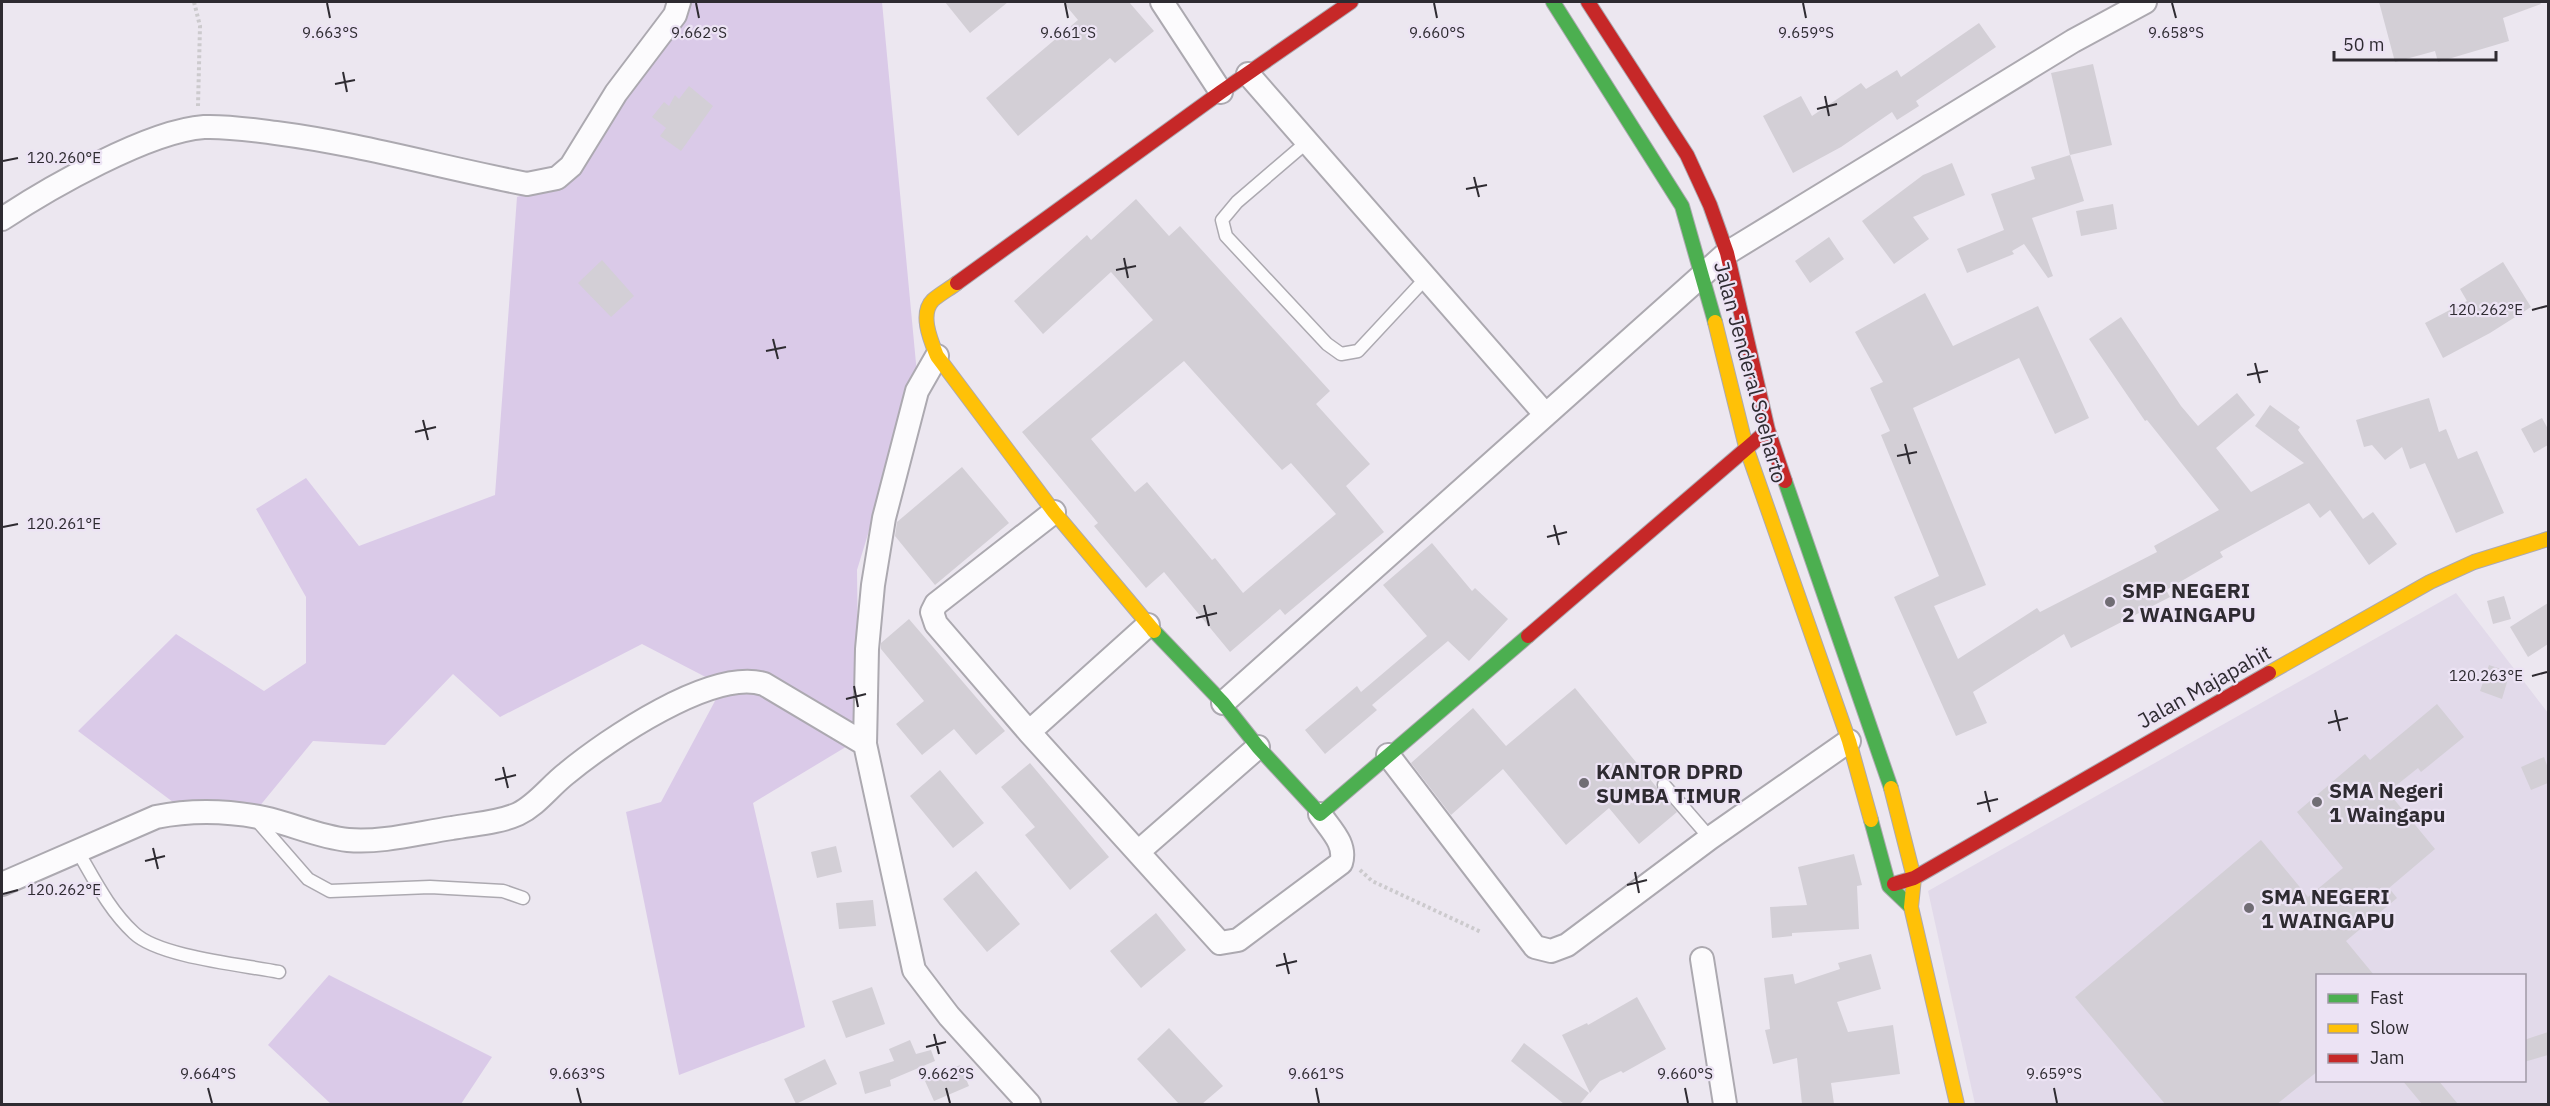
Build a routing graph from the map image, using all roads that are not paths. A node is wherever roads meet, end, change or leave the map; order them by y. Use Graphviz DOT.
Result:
graph roads {
  1 [pos="679,2"];
  2 [pos="1162,2"];
  3 [pos="1351,2"];
  4 [pos="1553,2"];
  5 [pos="1588,2"];
  6 [pos="2145,2"];
  7 [pos="2107,11"];
  8 [pos="1248,74"];
  9 [pos="1221,92"];
  10 [pos="1307,142"];
  11 [pos="2,219"];
  12 [pos="1727,253"];
  13 [pos="1703,275"];
  14 [pos="1426,278"];
  15 [pos="937,356"];
  16 [pos="1545,414"];
  17 [pos="1768,430"];
  18 [pos="1746,447"];
  19 [pos="1054,512"];
  20 [pos="2548,539"];
  21 [pos="1148,625"];
  22 [pos="1223,703"];
  23 [pos="1029,732"];
  24 [pos="1849,741"];
  25 [pos="865,744"];
  26 [pos="1258,747"];
  27 [pos="1388,755"];
  28 [pos="1664,785"];
  29 [pos="1320,814"];
  30 [pos="253,816"];
  31 [pos="1710,838"];
  32 [pos="77,850"];
  33 [pos="1138,852"];
  34 [pos="1914,878"];
  35 [pos="2,884"];
  36 [pos="1889,886"];
  37 [pos="523,898"];
  38 [pos="1911,907"];
  39 [pos="1702,959"];
  40 [pos="279,972"];
  41 [pos="1029,1104"];
  42 [pos="1725,1104"];
  43 [pos="1957,1104"];
  1 -- 11 [label="street"];
  2 -- 9 [label="street"];
  3 -- 8 [label="street"];
  4 -- 13 [label="street, Jalan Jenderal Soeharto"];
  5 -- 12 [label="street, Jalan Jenderal Soeharto"];
  6 -- 7 [label="street"];
  7 -- 12 [label="street"];
  8 -- 9 [label="street"];
  8 -- 10 [label="street"];
  9 -- 15 [label="street"];
  10 -- 14 [label="street"];
  10 -- 14 [label="lane"];
  12 -- 13 [label="street"];
  12 -- 17 [label="street, Jalan Jenderal Soeharto"];
  13 -- 16 [label="street"];
  13 -- 18 [label="street, Jalan Jenderal Soeharto"];
  14 -- 16 [label="street"];
  15 -- 19 [label="street"];
  15 -- 25 [label="street"];
  16 -- 22 [label="street"];
  17 -- 18 [label="street"];
  17 -- 34 [label="street, Jalan Jenderal Soeharto"];
  18 -- 24 [label="street, Jalan Jenderal Soeharto"];
  18 -- 27 [label="street"];
  19 -- 21 [label="street"];
  19 -- 23 [label="street"];
  20 -- 34 [label="street, Jalan Majapahit"];
  21 -- 22 [label="street"];
  21 -- 23 [label="street"];
  22 -- 26 [label="street"];
  23 -- 33 [label="street"];
  24 -- 31 [label="street"];
  24 -- 36 [label="street, Jalan Jenderal Soeharto"];
  25 -- 30 [label="street"];
  25 -- 41 [label="street"];
  26 -- 29 [label="street"];
  26 -- 33 [label="street"];
  27 -- 29 [label="street"];
  27 -- 31 [label="street"];
  28 -- 31 [label="lane"];
  29 -- 33 [label="street"];
  30 -- 32 [label="street"];
  30 -- 37 [label="lane"];
  32 -- 35 [label="street"];
  32 -- 40 [label="lane"];
  34 -- 36 [label="street, Jalan Majapahit"];
  34 -- 38 [label="street, Jalan Jenderal Soeharto"];
  36 -- 38 [label="street"];
  38 -- 43 [label="street, Jalan Jenderal Soeharto"];
  39 -- 42 [label="street"];
}
